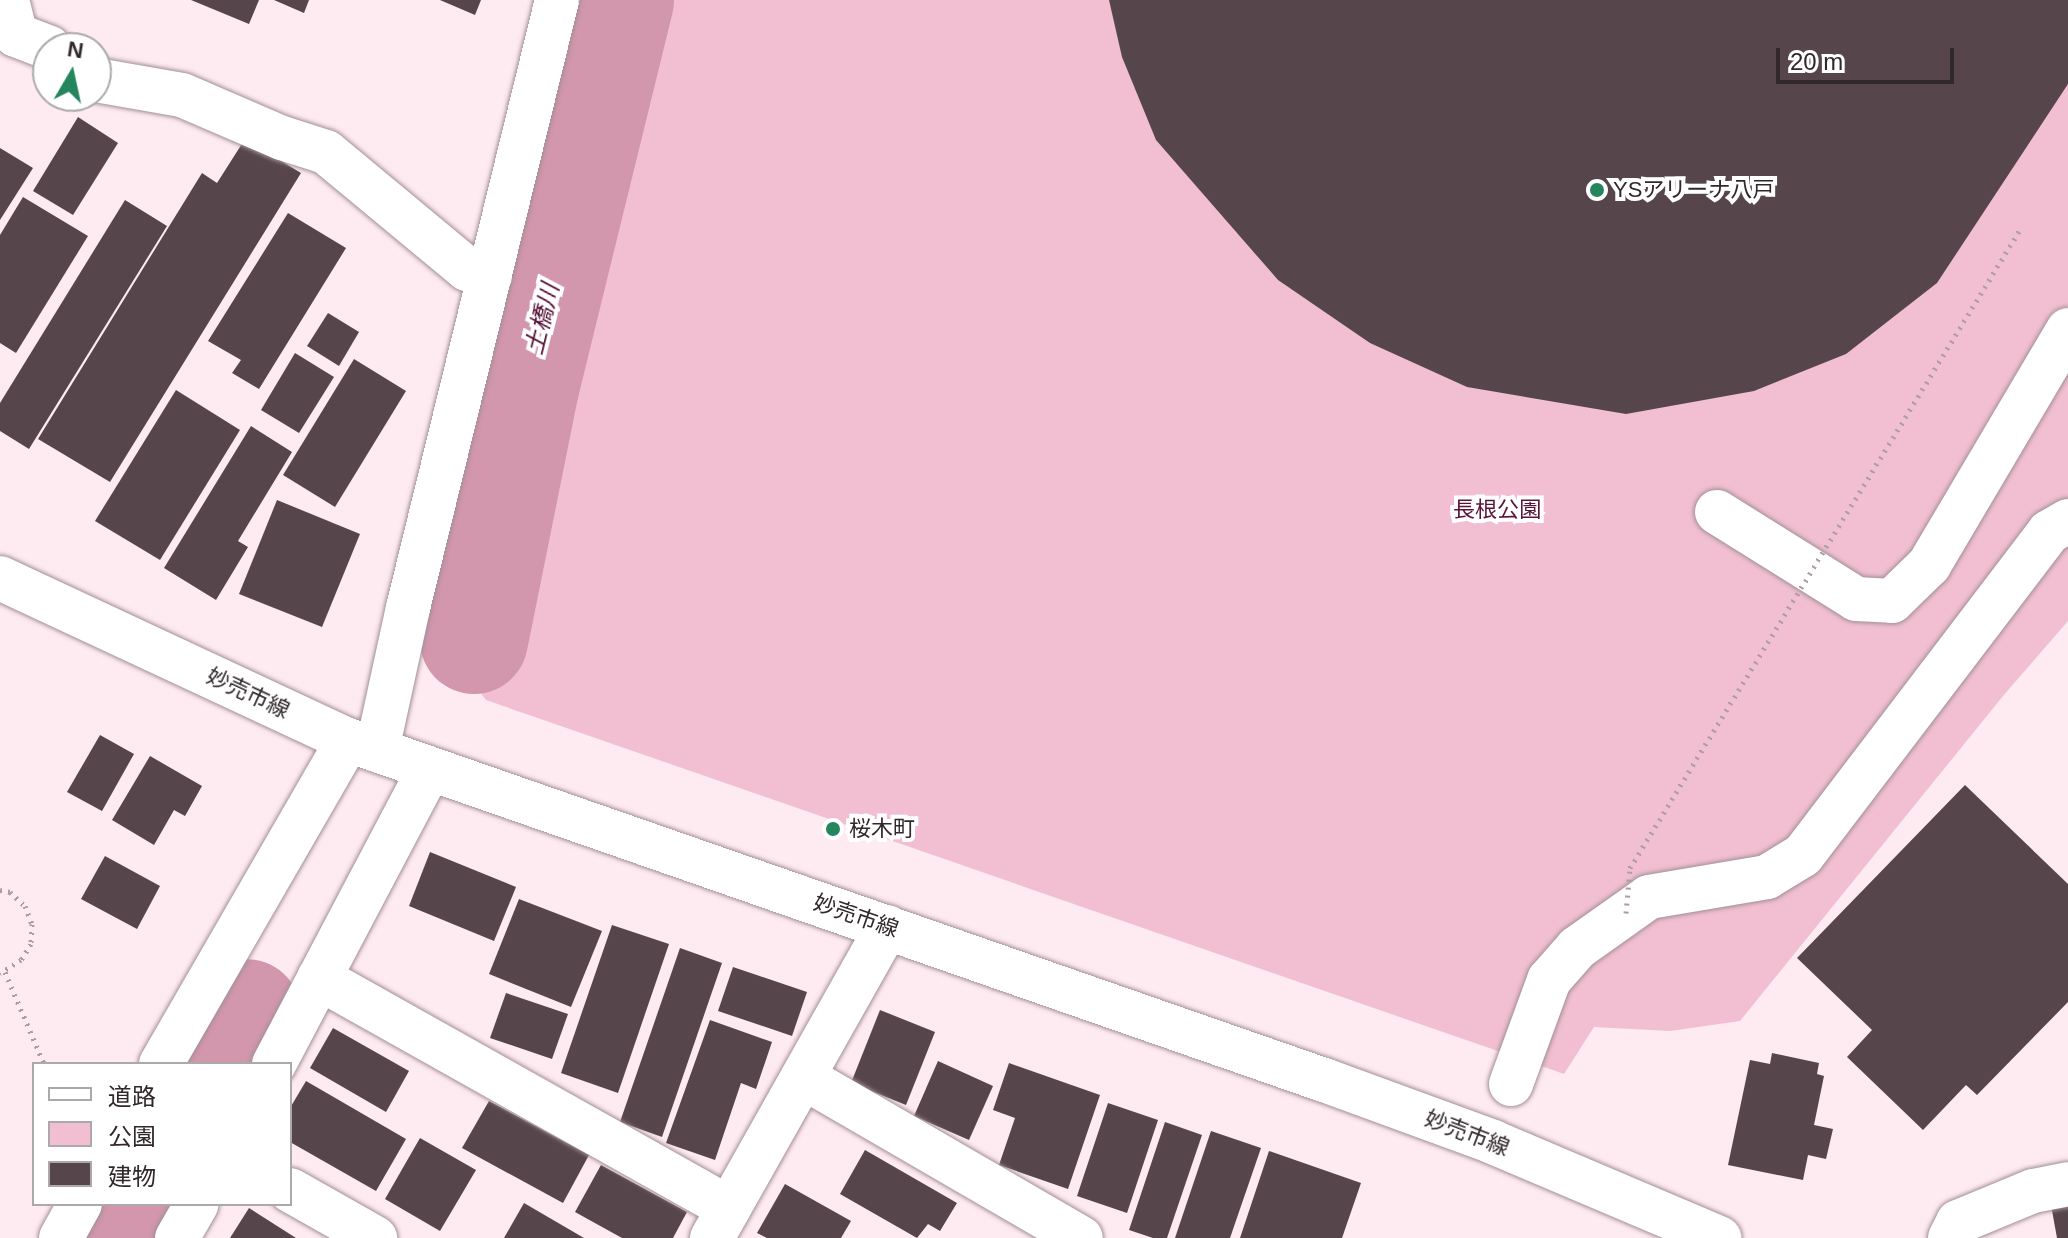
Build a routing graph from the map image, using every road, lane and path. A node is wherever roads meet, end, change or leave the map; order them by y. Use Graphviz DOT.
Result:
graph roads {
  1 [pos="7,0"];
  2 [pos="557,0"];
  3 [pos="32,41"];
  4 [pos="112,83"];
  5 [pos="2021,228"];
  6 [pos="490,276"];
  7 [pos="2068,330"];
  8 [pos="1717,512"];
  9 [pos="2068,521"];
  10 [pos="0,578"];
  11 [pos="363,745"];
  12 [pos="429,770"];
  13 [pos="0,890"];
  14 [pos="1626,913"];
  15 [pos="887,927"];
  16 [pos="2,972"];
  17 [pos="319,978"];
  18 [pos="43,1062"];
  19 [pos="162,1062"];
  20 [pos="275,1062"];
  21 [pos="803,1077"];
  22 [pos="1511,1084"];
  23 [pos="2068,1184"];
  24 [pos="292,1191"];
  25 [pos="79,1206"];
  26 [pos="196,1206"];
  27 [pos="720,1223"];
  28 [pos="1954,1230"];
  29 [pos="61,1238"];
  30 [pos="177,1238"];
  31 [pos="375,1238"];
  32 [pos="1081,1238"];
  33 [pos="1719,1238"];
  1 -- 3 [label="street"];
  2 -- 6 [label="street"];
  4 -- 6 [label="street"];
  5 -- 14 [label="path, bridge"];
  6 -- 11 [label="street"];
  7 -- 8 [label="street"];
  9 -- 14 [label="street"];
  10 -- 11 [label="street, 妙売市線"];
  11 -- 12 [label="street, 妙売市線"];
  11 -- 19 [label="street"];
  12 -- 15 [label="street, 妙売市線"];
  12 -- 17 [label="street"];
  13 -- 16 [label="path"];
  14 -- 22 [label="street"];
  15 -- 21 [label="street"];
  15 -- 33 [label="street, 妙売市線"];
  16 -- 18 [label="path"];
  17 -- 20 [label="street"];
  17 -- 27 [label="street"];
  21 -- 27 [label="street"];
  21 -- 32 [label="street"];
  23 -- 28 [label="street"];
  24 -- 31 [label="street"];
  25 -- 29 [label="street"];
  26 -- 30 [label="street"];
}
